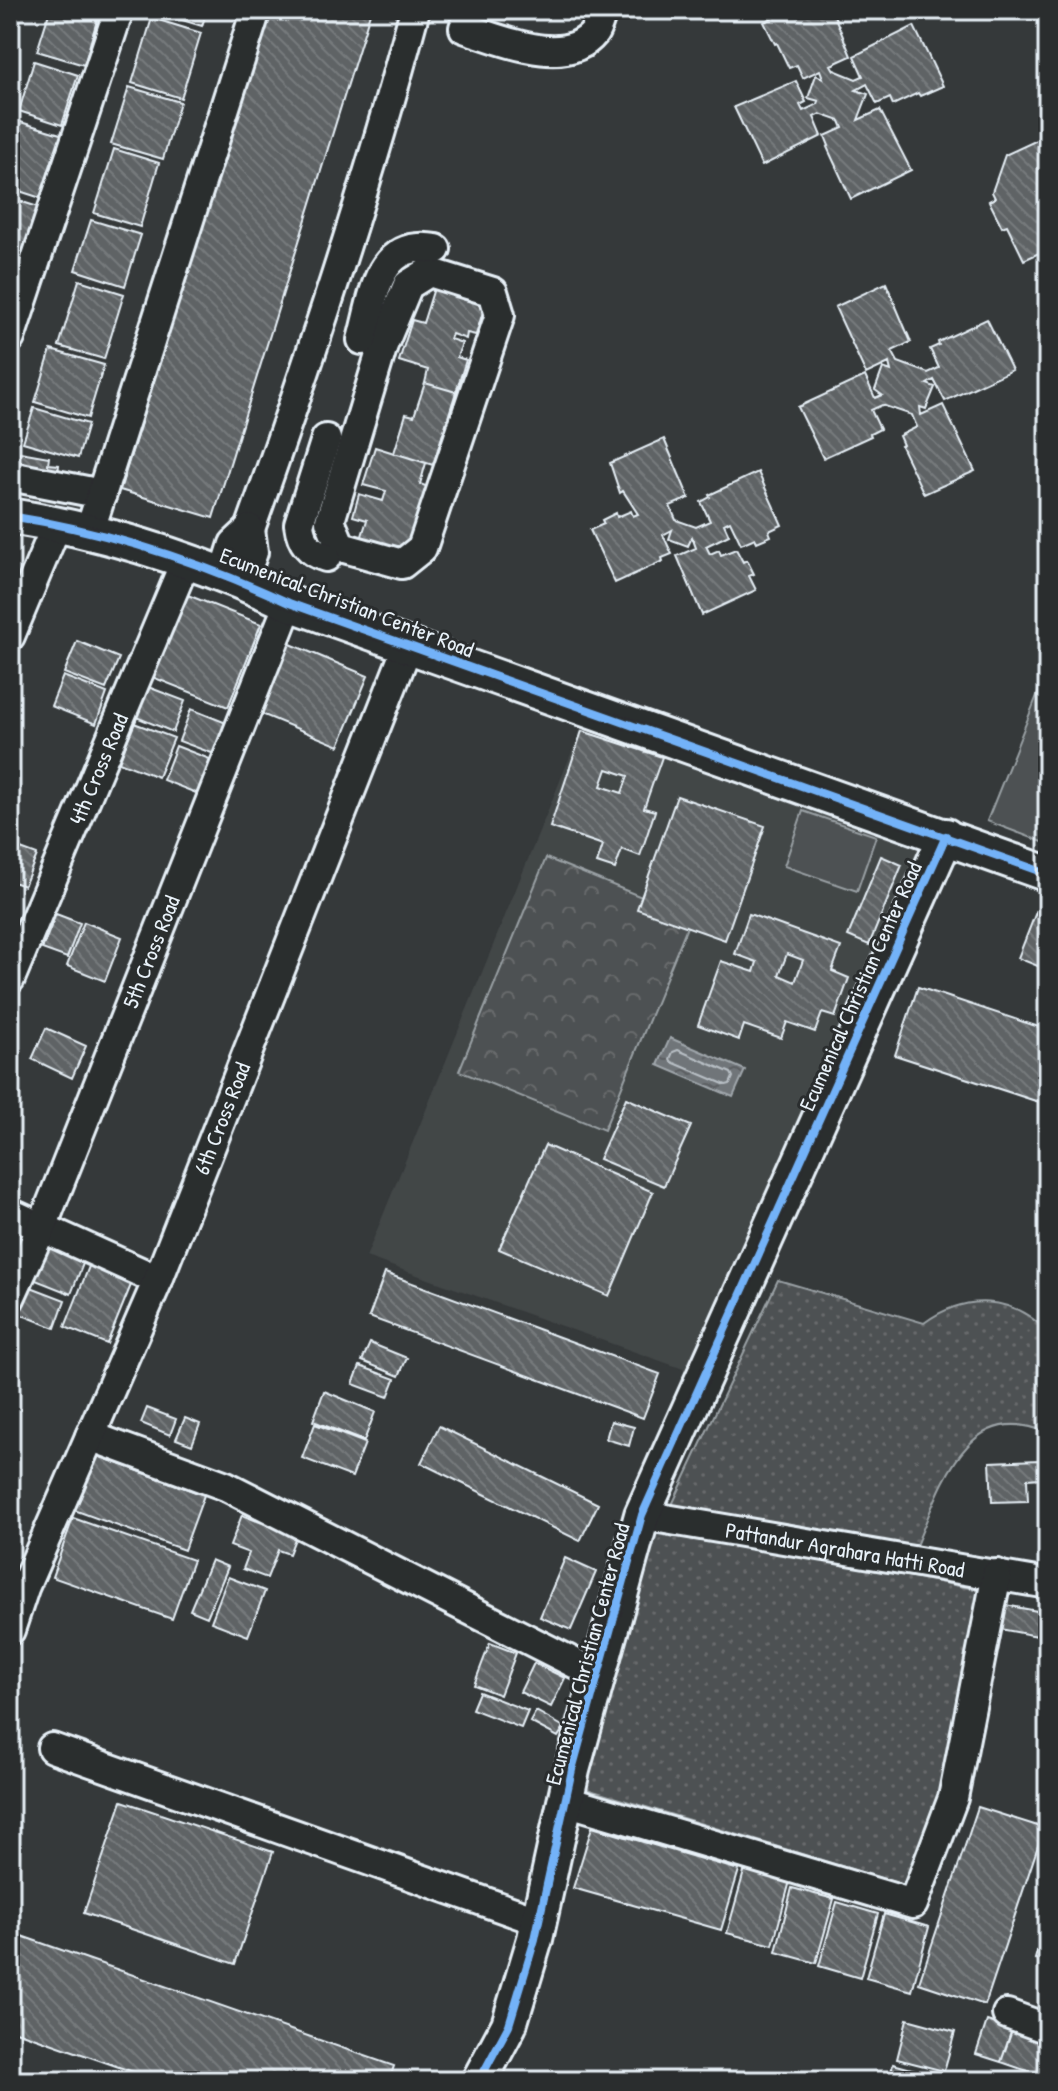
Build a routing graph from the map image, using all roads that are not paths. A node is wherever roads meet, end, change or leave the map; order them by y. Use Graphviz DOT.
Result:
graph roads {
  1 [pos="119,10"];
  2 [pos="256,10"];
  3 [pos="415,10"];
  4 [pos="603,10"];
  5 [pos="466,19"];
  6 [pos="522,57"];
  7 [pos="436,249"];
  8 [pos="318,327"];
  9 [pos="10,338"];
  10 [pos="372,342"];
  11 [pos="286,427"];
  12 [pos="339,443"];
  13 [pos="10,476"];
  14 [pos="102,494"];
  15 [pos="10,516"];
  16 [pos="57,524"];
  17 [pos="89,533"];
  18 [pos="326,557"];
  19 [pos="186,560"];
  20 [pos="233,578"];
  21 [pos="289,603"];
  22 [pos="10,636"];
  23 [pos="408,645"];
  24 [pos="946,836"];
  25 [pos="1048,874"];
  26 [pos="10,979"];
  27 [pos="10,1213"];
  28 [pos="42,1227"];
  29 [pos="158,1280"];
  30 [pos="10,1298"];
  31 [pos="90,1436"];
  32 [pos="642,1515"];
  33 [pos="997,1574"];
  34 [pos="1048,1584"];
  35 [pos="10,1630"];
  36 [pos="598,1675"];
  37 [pos="52,1748"];
  38 [pos="566,1801"];
  39 [pos="539,1921"];
  40 [pos="1007,2014"];
  41 [pos="1048,2029"];
  42 [pos="479,2081"];
  1 -- 9 [label="street"];
  2 -- 14 [label="street"];
  3 -- 8 [label="street"];
  4 -- 5 [label="street"];
  5 -- 6 [label="street"];
  7 -- 10 [label="street"];
  8 -- 10 [label="street"];
  8 -- 11 [label="street"];
  10 -- 12 [label="street"];
  10 -- 12 [label="street"];
  11 -- 12 [label="street"];
  11 -- 20 [label="street"];
  12 -- 18 [label="street"];
  13 -- 14 [label="street"];
  14 -- 17 [label="street"];
  15 -- 16 [label="street, Ecumenical Christian Center Road"];
  16 -- 17 [label="street, Ecumenical Christian Center Road"];
  16 -- 22 [label="street"];
  17 -- 19 [label="street, Ecumenical Christian Center Road"];
  19 -- 20 [label="street, Ecumenical Christian Center Road"];
  19 -- 26 [label="street, 4th Cross Road"];
  20 -- 21 [label="street, Ecumenical Christian Center Road"];
  21 -- 23 [label="street, Ecumenical Christian Center Road"];
  21 -- 28 [label="street, 5th Cross Road"];
  23 -- 24 [label="street, Ecumenical Christian Center Road"];
  23 -- 29 [label="street, 6th Cross Road"];
  24 -- 25 [label="street"];
  24 -- 32 [label="street, Ecumenical Christian Center Road"];
  27 -- 28 [label="street"];
  28 -- 29 [label="street"];
  28 -- 30 [label="street, 5th Cross Road"];
  29 -- 31 [label="street, 6th Cross Road"];
  31 -- 35 [label="street, 6th Cross Road"];
  31 -- 36 [label="street"];
  32 -- 33 [label="street, Pattandur Agrahara Hatti Road"];
  32 -- 36 [label="street, Ecumenical Christian Center Road"];
  33 -- 34 [label="street, Pattandur Agrahara Hatti Road"];
  33 -- 38 [label="street"];
  36 -- 38 [label="street, Ecumenical Christian Center Road"];
  37 -- 39 [label="street"];
  38 -- 39 [label="street, Ecumenical Christian Center Road"];
  39 -- 42 [label="street, Ecumenical Christian Center Road"];
  40 -- 41 [label="street"];
}
